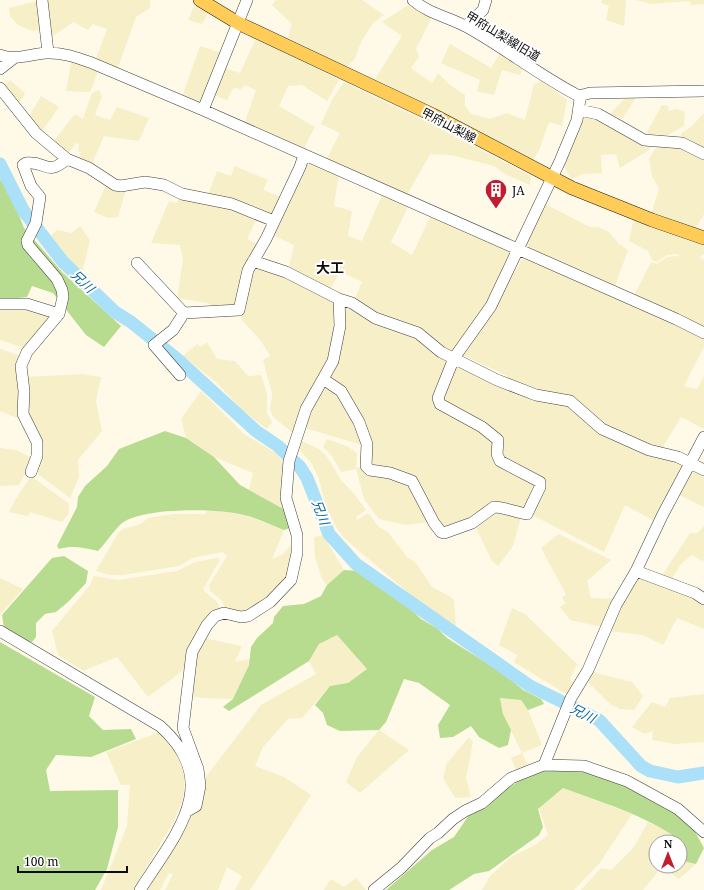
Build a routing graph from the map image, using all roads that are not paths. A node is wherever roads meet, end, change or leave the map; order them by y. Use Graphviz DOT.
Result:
graph roads {
  1 [pos="42,0"];
  2 [pos="200,0"];
  3 [pos="247,0"];
  4 [pos="413,0"];
  5 [pos="486,0"];
  6 [pos="238,22"];
  7 [pos="466,26"];
  8 [pos="48,52"];
  9 [pos="0,55"];
  10 [pos="14,58"];
  11 [pos="0,69"];
  12 [pos="0,88"];
  13 [pos="704,91"];
  14 [pos="579,96"];
  15 [pos="203,110"];
  16 [pos="579,110"];
  17 [pos="704,154"];
  18 [pos="304,155"];
  19 [pos="67,159"];
  20 [pos="552,177"];
  21 [pos="274,221"];
  22 [pos="704,238"];
  23 [pos="518,249"];
  24 [pos="253,261"];
  25 [pos="138,263"];
  26 [pos="339,299"];
  27 [pos="0,304"];
  28 [pos="184,313"];
  29 [pos="59,314"];
  30 [pos="704,333"];
  31 [pos="454,358"];
  32 [pos="180,375"];
  33 [pos="323,379"];
  34 [pos="704,437"];
  35 [pos="691,463"];
  36 [pos="704,470"];
  37 [pos="31,472"];
  38 [pos="636,571"];
  39 [pos="704,599"];
  40 [pos="2,632"];
  41 [pos="544,765"];
  42 [pos="189,810"];
  43 [pos="704,832"];
  44 [pos="140,890"];
  45 [pos="374,890"];
  1 -- 8 [label="street"];
  2 -- 6 [label="main road, 甲府山梨線"];
  3 -- 6 [label="street"];
  4 -- 7 [label="street, 甲府山梨線旧道"];
  5 -- 7 [label="street"];
  6 -- 15 [label="street"];
  6 -- 20 [label="main road, 甲府山梨線"];
  7 -- 14 [label="street, 甲府山梨線旧道"];
  8 -- 10 [label="street"];
  8 -- 15 [label="street"];
  9 -- 10 [label="street"];
  10 -- 11 [label="street"];
  12 -- 19 [label="street"];
  13 -- 14 [label="street"];
  14 -- 16 [label="street"];
  15 -- 18 [label="street"];
  16 -- 17 [label="street"];
  16 -- 20 [label="street"];
  18 -- 21 [label="street"];
  18 -- 23 [label="street"];
  19 -- 21 [label="street"];
  19 -- 29 [label="street"];
  20 -- 22 [label="main road, 甲府山梨線"];
  20 -- 23 [label="street"];
  21 -- 24 [label="street"];
  23 -- 30 [label="street"];
  23 -- 31 [label="street"];
  24 -- 26 [label="street"];
  24 -- 28 [label="street"];
  25 -- 28 [label="street"];
  26 -- 31 [label="street"];
  26 -- 33 [label="street"];
  27 -- 29 [label="street"];
  28 -- 32 [label="street"];
  29 -- 37 [label="street"];
  31 -- 33 [label="street"];
  31 -- 35 [label="street"];
  33 -- 42 [label="street"];
  34 -- 35 [label="street"];
  35 -- 36 [label="street"];
  35 -- 38 [label="street"];
  38 -- 39 [label="street"];
  38 -- 41 [label="street"];
  40 -- 42 [label="street"];
  41 -- 43 [label="street"];
  41 -- 45 [label="street"];
  42 -- 44 [label="street"];
}
